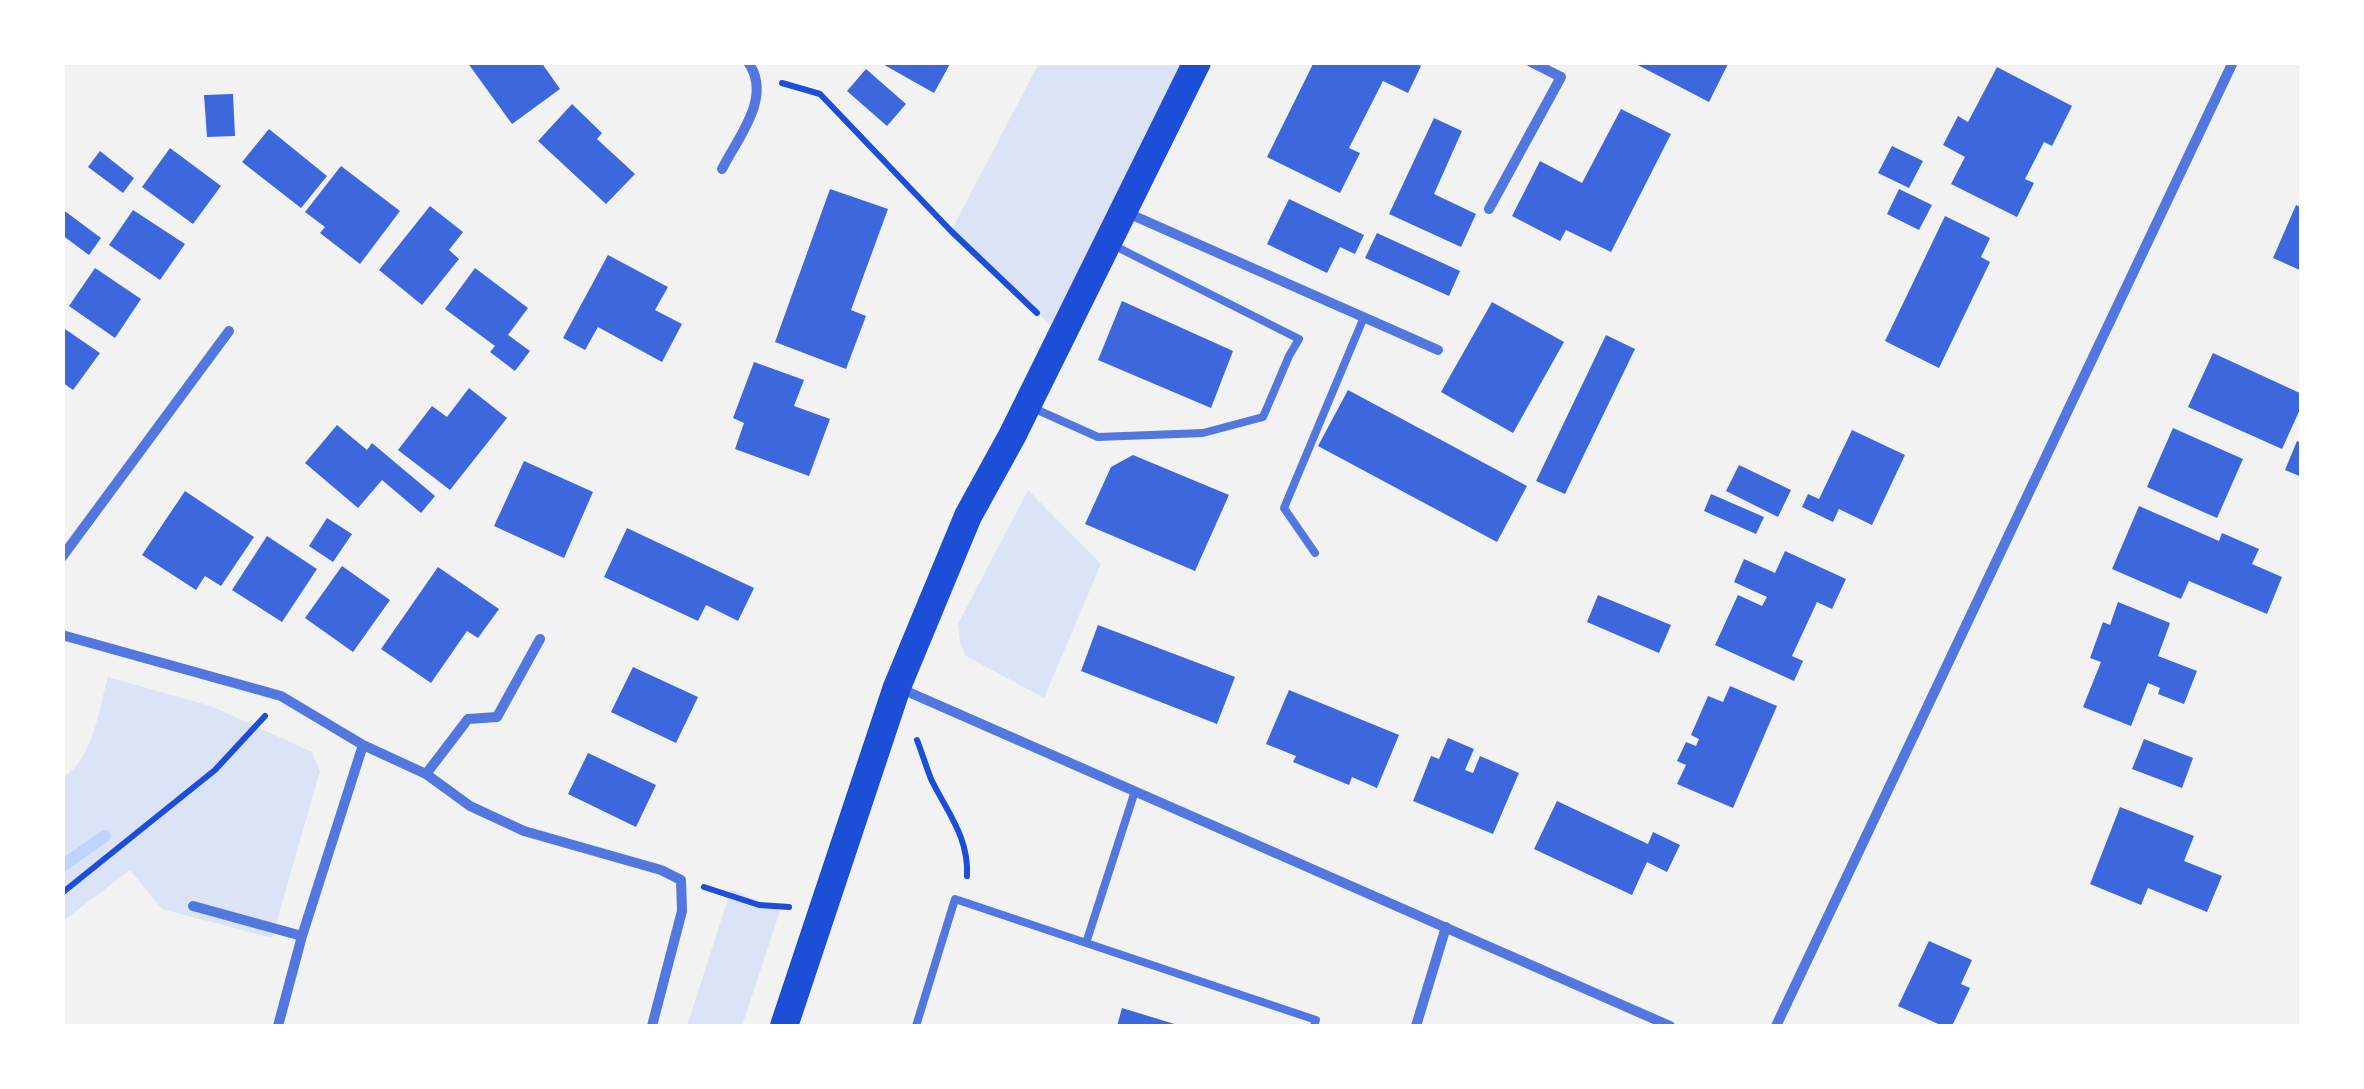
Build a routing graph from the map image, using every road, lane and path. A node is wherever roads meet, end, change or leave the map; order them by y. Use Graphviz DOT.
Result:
graph roads {
  1 [pos="748,62"];
  2 [pos="1197,62"];
  3 [pos="1532,62"];
  4 [pos="2233,62"];
  5 [pos="757,75"];
  6 [pos="722,170"];
  7 [pos="1489,209"];
  8 [pos="1123,211"];
  9 [pos="1107,242"];
  10 [pos="1364,317"];
  11 [pos="229,331"];
  12 [pos="1060,334"];
  13 [pos="1438,350"];
  14 [pos="1026,405"];
  15 [pos="1315,553"];
  16 [pos="62,557"];
  17 [pos="62,635"];
  18 [pos="540,639"];
  19 [pos="897,687"];
  20 [pos="281,696"];
  21 [pos="362,745"];
  22 [pos="426,774"];
  23 [pos="1135,791"];
  24 [pos="681,880"];
  25 [pos="62,894"];
  26 [pos="966,903"];
  27 [pos="194,906"];
  28 [pos="819,917"];
  29 [pos="1446,926"];
  30 [pos="302,936"];
  31 [pos="1086,943"];
  32 [pos="278,1026"];
  33 [pos="652,1026"];
  34 [pos="784,1026"];
  35 [pos="916,1026"];
  36 [pos="1314,1026"];
  37 [pos="1416,1026"];
  38 [pos="1670,1026"];
  39 [pos="1776,1026"];
  1 -- 5 [label="street"];
  2 -- 8 [label="highway"];
  3 -- 7 [label="street"];
  4 -- 39 [label="street"];
  5 -- 6 [label="street"];
  5 -- 12 [label="path"];
  8 -- 9 [label="highway"];
  8 -- 10 [label="street"];
  9 -- 12 [label="highway"];
  9 -- 14 [label="lane"];
  10 -- 13 [label="street"];
  10 -- 15 [label="lane"];
  11 -- 16 [label="street"];
  12 -- 14 [label="highway"];
  14 -- 19 [label="highway"];
  17 -- 20 [label="street"];
  18 -- 22 [label="street"];
  19 -- 23 [label="street"];
  19 -- 26 [label="path"];
  19 -- 28 [label="highway"];
  20 -- 21 [label="street"];
  20 -- 25 [label="path"];
  21 -- 22 [label="street"];
  21 -- 30 [label="street"];
  22 -- 24 [label="street"];
  23 -- 29 [label="street"];
  23 -- 31 [label="lane"];
  24 -- 28 [label="path"];
  24 -- 33 [label="street"];
  26 -- 31 [label="lane"];
  26 -- 35 [label="lane"];
  27 -- 30 [label="street"];
  28 -- 34 [label="highway"];
  29 -- 37 [label="street"];
  29 -- 38 [label="street"];
  30 -- 32 [label="street"];
  31 -- 36 [label="lane"];
}
